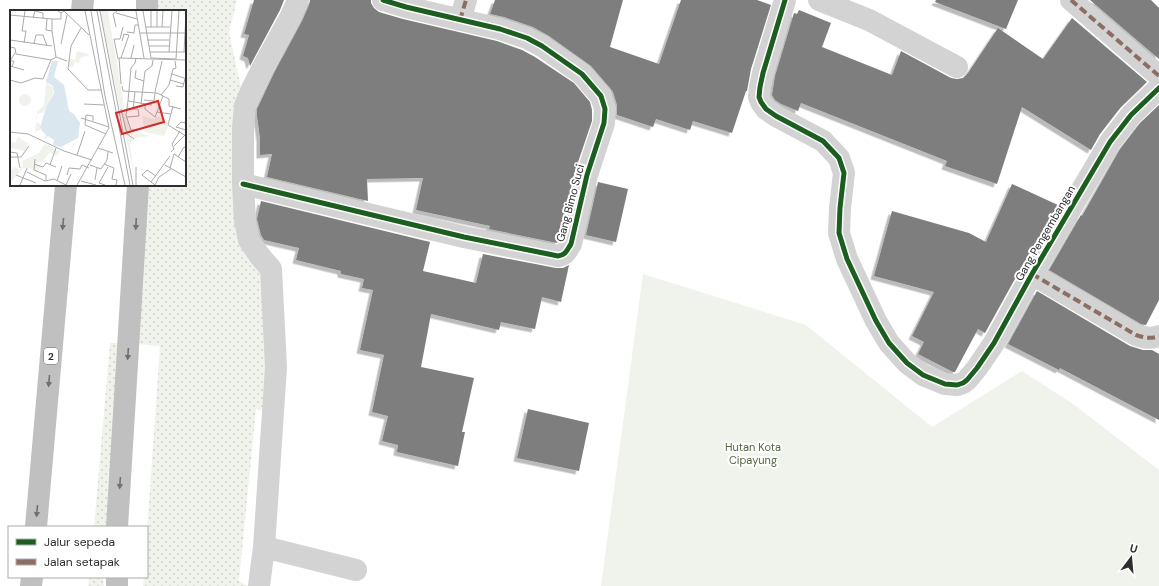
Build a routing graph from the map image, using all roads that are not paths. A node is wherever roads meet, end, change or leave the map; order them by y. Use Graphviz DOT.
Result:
graph roads {
  1 [pos="83,0"];
  2 [pos="298,0"];
  3 [pos="383,0"];
  4 [pos="786,0"];
  5 [pos="819,0"];
  6 [pos="1071,0"];
  7 [pos="82,10"];
  8 [pos="463,10"];
  9 [pos="957,67"];
  10 [pos="1159,76"];
  11 [pos="1159,88"];
  12 [pos="243,184"];
  13 [pos="66,186"];
  14 [pos="138,186"];
  15 [pos="1032,274"];
  16 [pos="1159,336"];
  17 [pos="36,526"];
  18 [pos="117,526"];
  19 [pos="264,547"];
  20 [pos="356,570"];
  21 [pos="259,586"];
  1 -- 7 [label="highway"];
  2 -- 12 [label="street"];
  3 -- 8 [label="street, Gang Bimo Suci"];
  4 -- 15 [label="street, Gang Pengembangan"];
  5 -- 9 [label="street"];
  6 -- 10 [label="street"];
  8 -- 12 [label="street, Gang Bimo Suci"];
  11 -- 15 [label="street, Gang Pengembangan"];
  12 -- 19 [label="street"];
  13 -- 17 [label="highway, 2, one-way"];
  14 -- 18 [label="highway, one-way"];
  15 -- 16 [label="street"];
  19 -- 20 [label="street"];
  19 -- 21 [label="street"];
}
